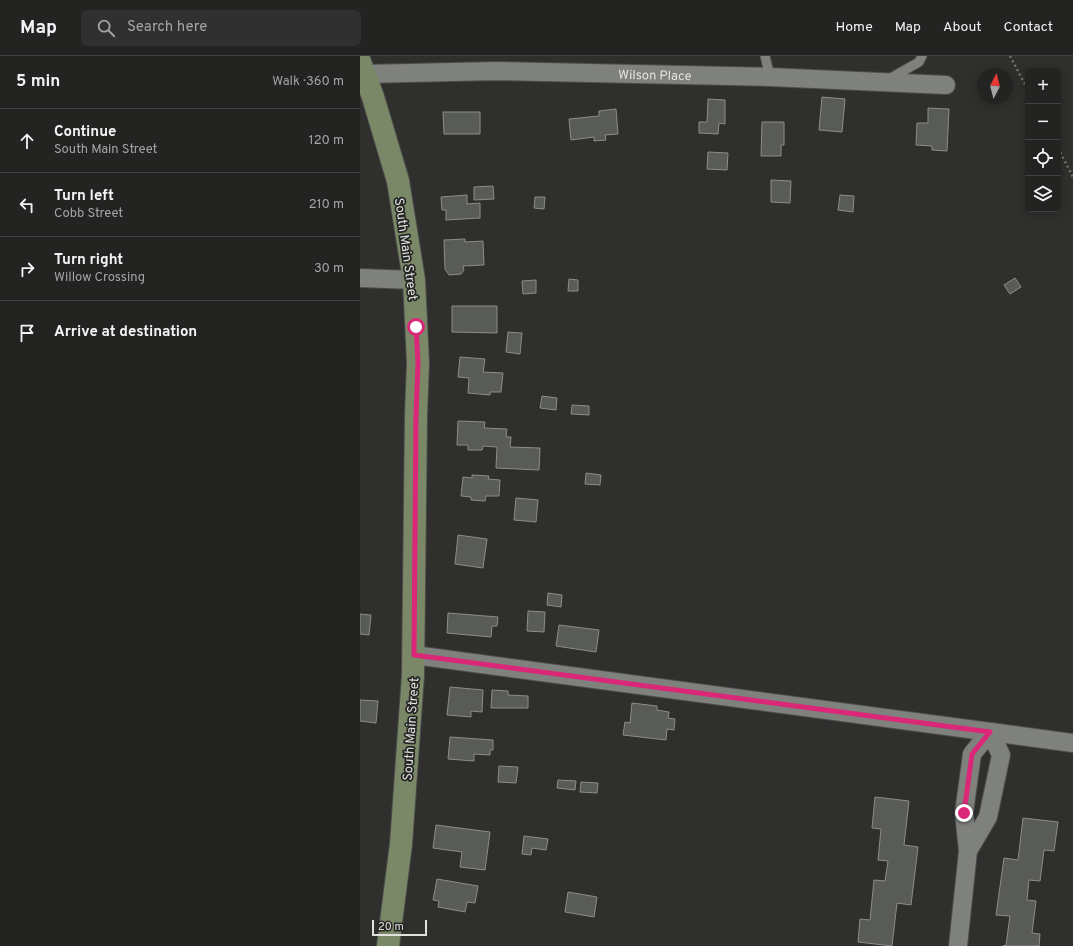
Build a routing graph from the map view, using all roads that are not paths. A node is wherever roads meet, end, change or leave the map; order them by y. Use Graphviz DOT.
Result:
graph roads {
  1 [pos="765,56"];
  2 [pos="922,56"];
  3 [pos="362,68"];
  4 [pos="770,77"];
  5 [pos="884,82"];
  6 [pos="946,85"];
  7 [pos="360,278"];
  8 [pos="414,280"];
  9 [pos="414,655"];
  10 [pos="990,732"];
  11 [pos="1073,743"];
  12 [pos="968,851"];
  13 [pos="388,946"];
  14 [pos="958,946"];
  1 -- 4 [label="lane"];
  2 -- 5 [label="lane"];
  3 -- 4 [label="street, Wilson Place"];
  3 -- 8 [label="main road, South Main Street"];
  4 -- 5 [label="street, Wilson Place"];
  5 -- 6 [label="street, Wilson Place"];
  7 -- 8 [label="street"];
  8 -- 9 [label="main road, South Main Street"];
  9 -- 10 [label="street"];
  9 -- 13 [label="main road, South Main Street"];
  10 -- 11 [label="street"];
  10 -- 12 [label="street"];
  10 -- 12 [label="street"];
  12 -- 14 [label="street"];
}
